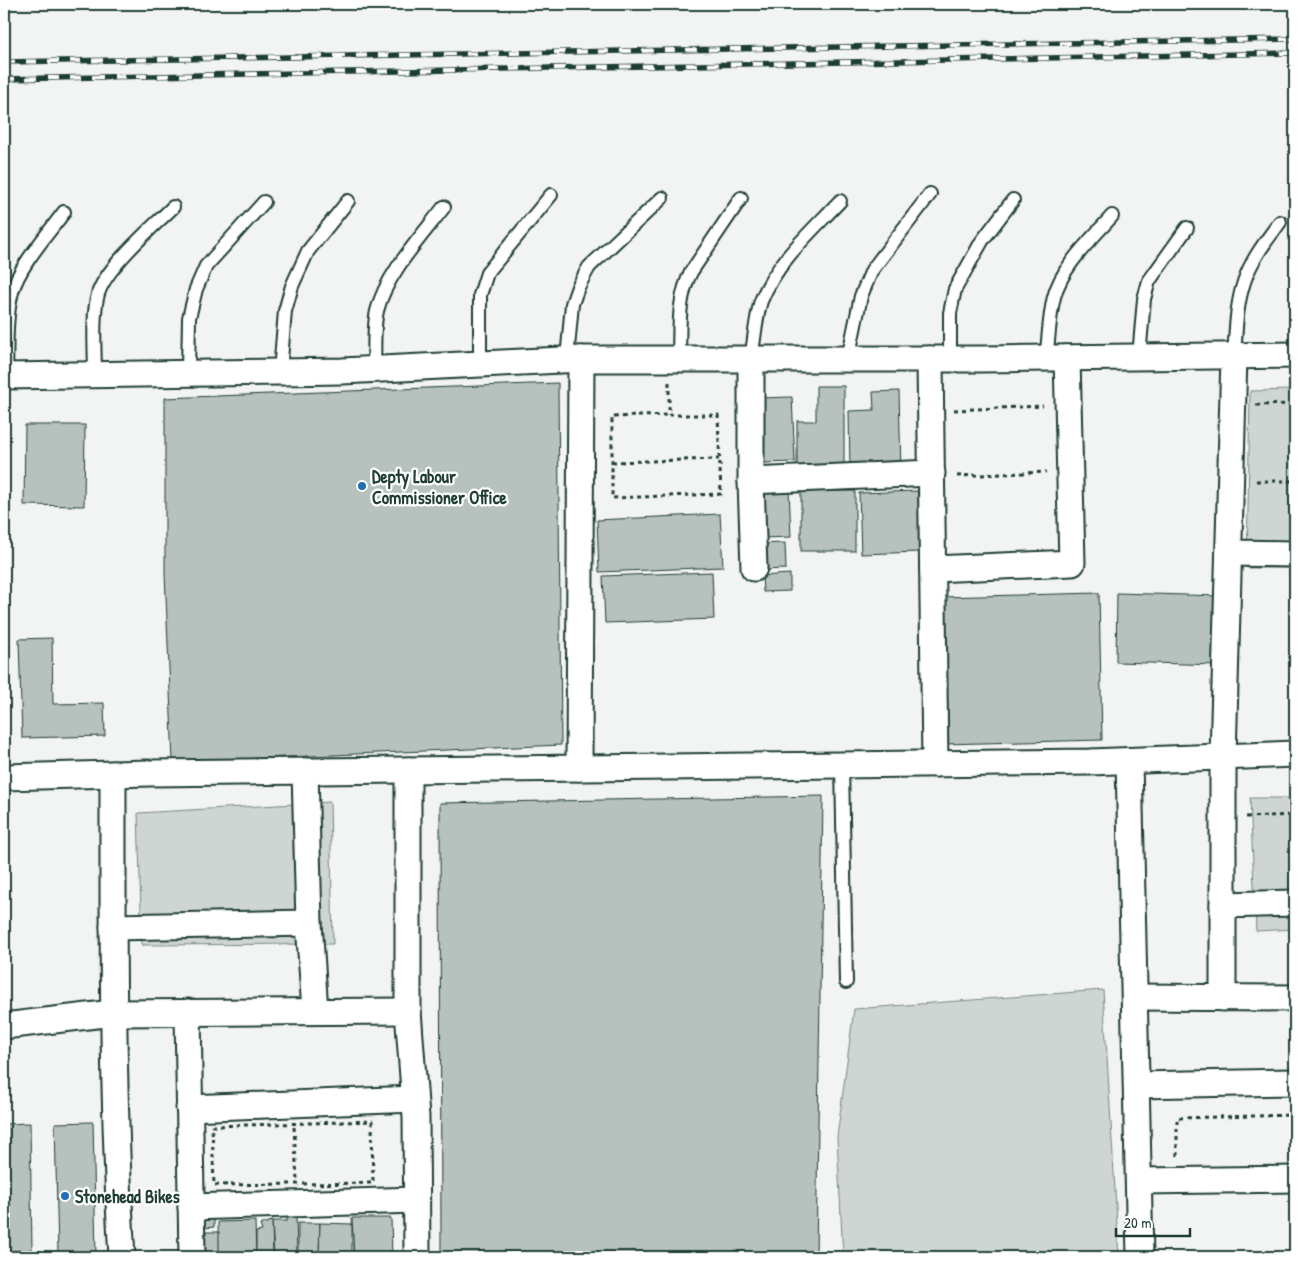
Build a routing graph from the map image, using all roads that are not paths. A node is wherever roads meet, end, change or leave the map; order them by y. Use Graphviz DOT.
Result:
graph roads {
  1 [pos="930,194"];
  2 [pos="551,195"];
  3 [pos="662,198"];
  4 [pos="741,198"];
  5 [pos="1013,200"];
  6 [pos="348,201"];
  7 [pos="840,201"];
  8 [pos="264,202"];
  9 [pos="173,207"];
  10 [pos="444,207"];
  11 [pos="64,212"];
  12 [pos="1112,216"];
  13 [pos="1280,222"];
  14 [pos="1187,228"];
  15 [pos="1295,355"];
  16 [pos="1234,356"];
  17 [pos="1139,357"];
  18 [pos="1056,358"];
  19 [pos="574,359"];
  20 [pos="674,359"];
  21 [pos="752,359"];
  22 [pos="848,359"];
  23 [pos="940,359"];
  24 [pos="480,364"];
  25 [pos="374,369"];
  26 [pos="280,372"];
  27 [pos="188,373"];
  28 [pos="95,374"];
  29 [pos="5,376"];
  30 [pos="932,473"];
  31 [pos="751,481"];
  32 [pos="1228,553"];
  33 [pos="1295,554"];
  34 [pos="754,568"];
  35 [pos="934,569"];
  36 [pos="1295,754"];
  37 [pos="1224,757"];
  38 [pos="1129,761"];
  39 [pos="935,764"];
  40 [pos="842,765"];
  41 [pos="579,768"];
  42 [pos="408,770"];
  43 [pos="305,771"];
  44 [pos="113,774"];
  45 [pos="4,777"];
  46 [pos="1295,903"];
  47 [pos="1223,905"];
  48 [pos="309,923"];
  49 [pos="113,926"];
  50 [pos="846,982"];
  51 [pos="1135,997"];
  52 [pos="1223,998"];
  53 [pos="1295,998"];
  54 [pos="314,1011"];
  55 [pos="408,1011"];
  56 [pos="113,1012"];
  57 [pos="188,1012"];
  58 [pos="4,1026"];
  59 [pos="1295,1082"];
  60 [pos="1137,1085"];
  61 [pos="414,1098"];
  62 [pos="189,1108"];
  63 [pos="1295,1179"];
  64 [pos="1139,1181"];
  65 [pos="416,1200"];
  66 [pos="191,1207"];
  67 [pos="122,1257"];
  68 [pos="192,1257"];
  69 [pos="417,1257"];
  70 [pos="1140,1257"];
  1 -- 22 [label="lane"];
  2 -- 24 [label="lane"];
  3 -- 19 [label="lane"];
  4 -- 20 [label="lane"];
  5 -- 23 [label="lane"];
  6 -- 26 [label="lane"];
  7 -- 21 [label="lane"];
  8 -- 27 [label="lane"];
  9 -- 28 [label="lane"];
  10 -- 25 [label="lane"];
  11 -- 29 [label="lane"];
  12 -- 18 [label="lane"];
  13 -- 16 [label="lane"];
  14 -- 17 [label="lane"];
  15 -- 16 [label="street"];
  16 -- 17 [label="street"];
  16 -- 32 [label="street"];
  17 -- 18 [label="street"];
  18 -- 23 [label="street"];
  18 -- 35 [label="street"];
  19 -- 20 [label="street"];
  19 -- 24 [label="street"];
  19 -- 41 [label="street"];
  20 -- 21 [label="street"];
  21 -- 22 [label="street"];
  21 -- 31 [label="street"];
  22 -- 23 [label="street"];
  23 -- 30 [label="street"];
  24 -- 25 [label="street"];
  25 -- 26 [label="street"];
  26 -- 27 [label="street"];
  27 -- 28 [label="street"];
  28 -- 29 [label="street"];
  30 -- 31 [label="street"];
  30 -- 35 [label="street"];
  31 -- 34 [label="street"];
  32 -- 33 [label="street"];
  32 -- 37 [label="street"];
  35 -- 39 [label="street"];
  36 -- 37 [label="street"];
  37 -- 38 [label="street"];
  37 -- 47 [label="street"];
  38 -- 39 [label="street"];
  38 -- 51 [label="street"];
  39 -- 40 [label="street"];
  40 -- 41 [label="street"];
  40 -- 50 [label="lane"];
  41 -- 42 [label="street"];
  42 -- 43 [label="street"];
  42 -- 55 [label="street"];
  43 -- 44 [label="street"];
  43 -- 48 [label="street"];
  44 -- 45 [label="street"];
  44 -- 49 [label="street"];
  46 -- 47 [label="street"];
  47 -- 52 [label="street"];
  48 -- 49 [label="street"];
  48 -- 54 [label="street"];
  49 -- 56 [label="street"];
  51 -- 52 [label="street"];
  51 -- 60 [label="street"];
  52 -- 53 [label="street"];
  54 -- 55 [label="street"];
  54 -- 57 [label="street"];
  55 -- 61 [label="street"];
  56 -- 57 [label="street"];
  56 -- 58 [label="street"];
  56 -- 67 [label="street"];
  57 -- 62 [label="street"];
  59 -- 60 [label="street"];
  60 -- 64 [label="street"];
  61 -- 62 [label="street"];
  61 -- 65 [label="street"];
  62 -- 66 [label="street"];
  63 -- 64 [label="street"];
  64 -- 70 [label="street"];
  65 -- 66 [label="street"];
  65 -- 69 [label="street"];
  66 -- 68 [label="street"];
}
